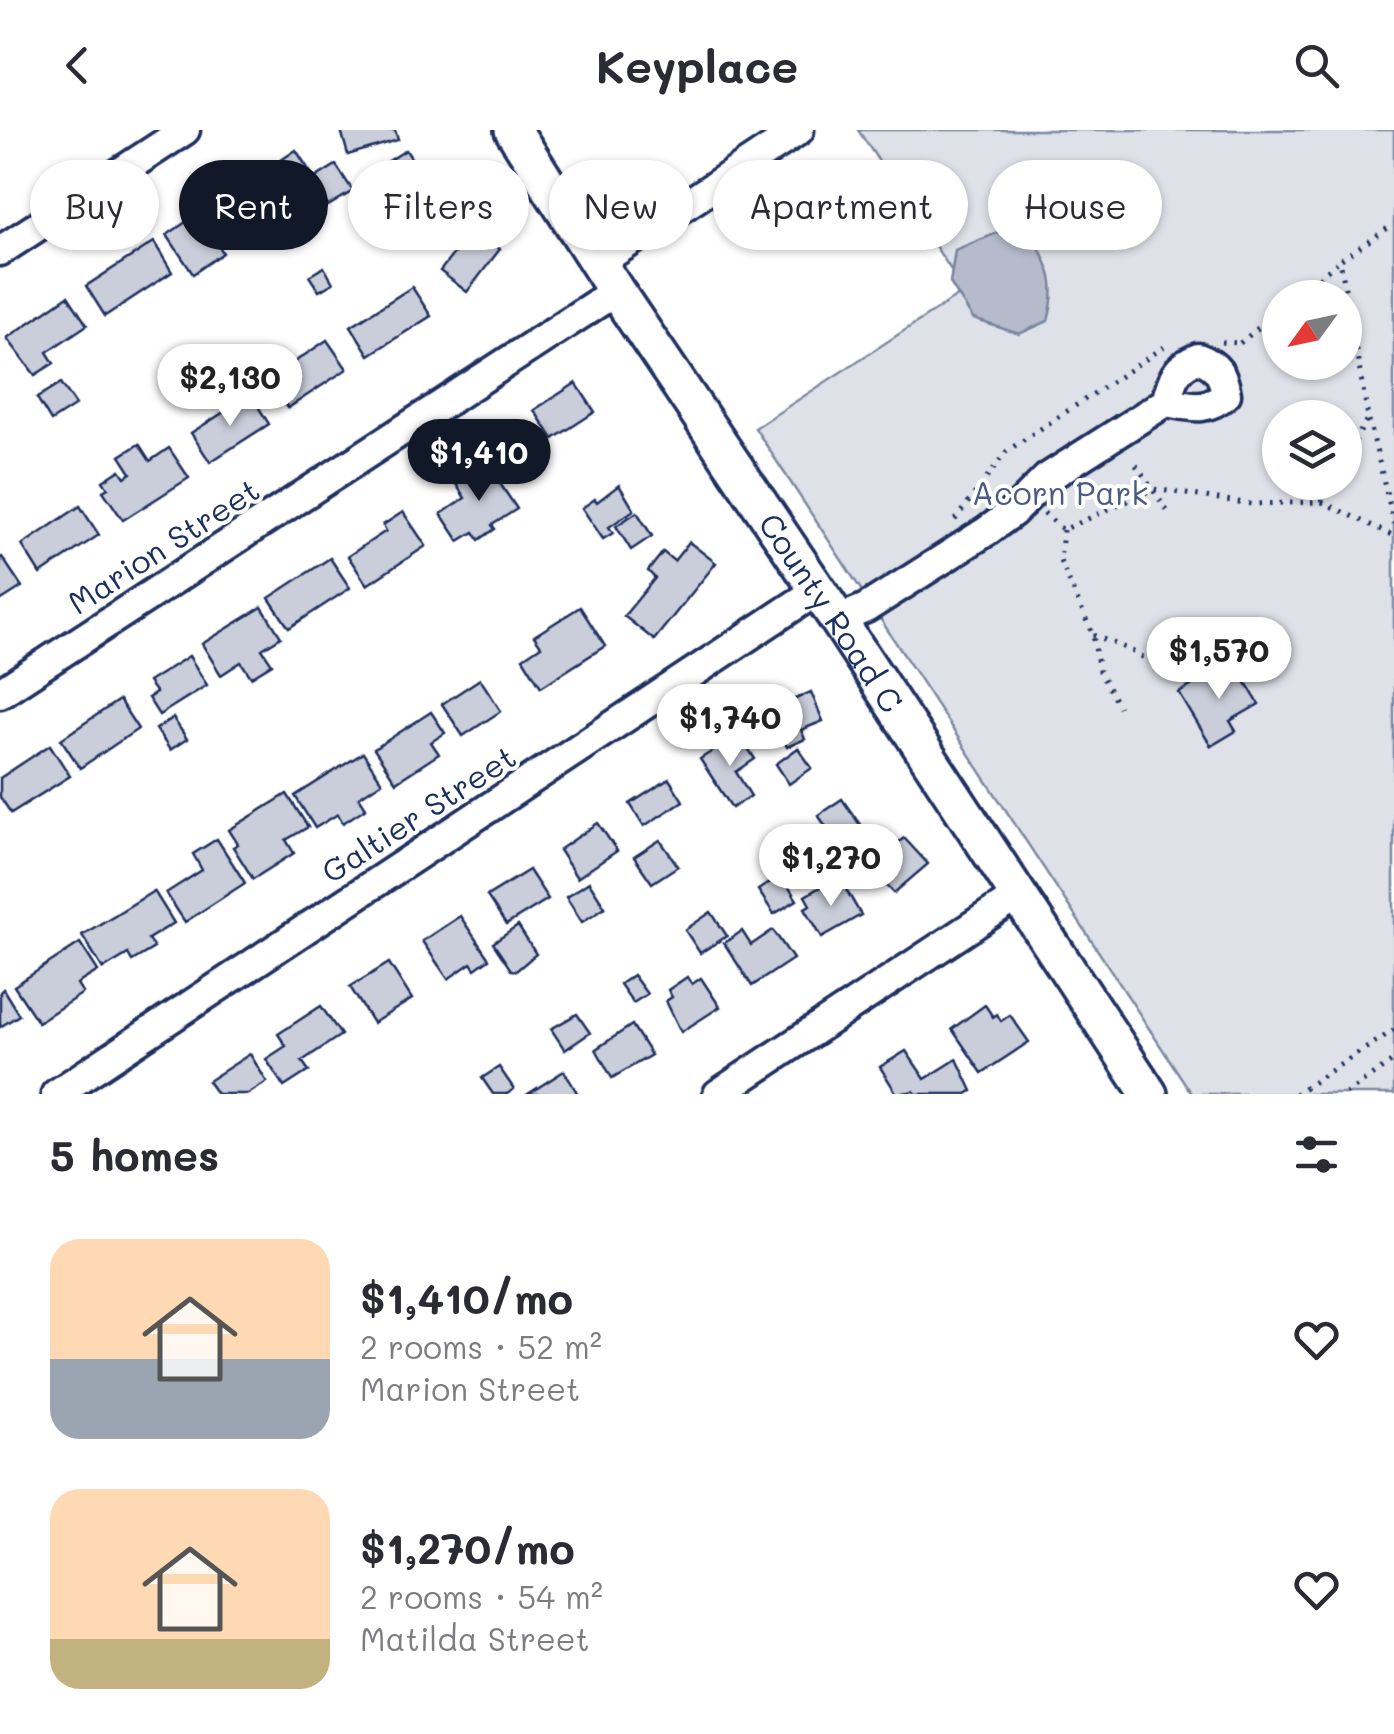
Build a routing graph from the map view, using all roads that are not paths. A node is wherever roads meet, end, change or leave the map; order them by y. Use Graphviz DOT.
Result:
graph roads {
  1 [pos="184,130"];
  2 [pos="514,130"];
  3 [pos="799,130"];
  4 [pos="0,251"];
  5 [pos="607,277"];
  6 [pos="1166,402"];
  7 [pos="818,590"];
  8 [pos="838,620"];
  9 [pos="0,694"];
  10 [pos="1019,895"];
  11 [pos="56,1094"];
  12 [pos="718,1094"];
  13 [pos="1149,1094"];
  1 -- 4 [label="street"];
  2 -- 5 [label="main road, County Road C"];
  3 -- 5 [label="street, Marion Street"];
  5 -- 7 [label="main road, County Road C"];
  5 -- 9 [label="street, Marion Street"];
  6 -- 6 [label="street"];
  6 -- 8 [label="street"];
  7 -- 8 [label="main road, County Road C"];
  7 -- 11 [label="street, Galtier Street"];
  8 -- 10 [label="main road, County Road C"];
  10 -- 12 [label="street"];
  10 -- 13 [label="main road, County Road C"];
}
